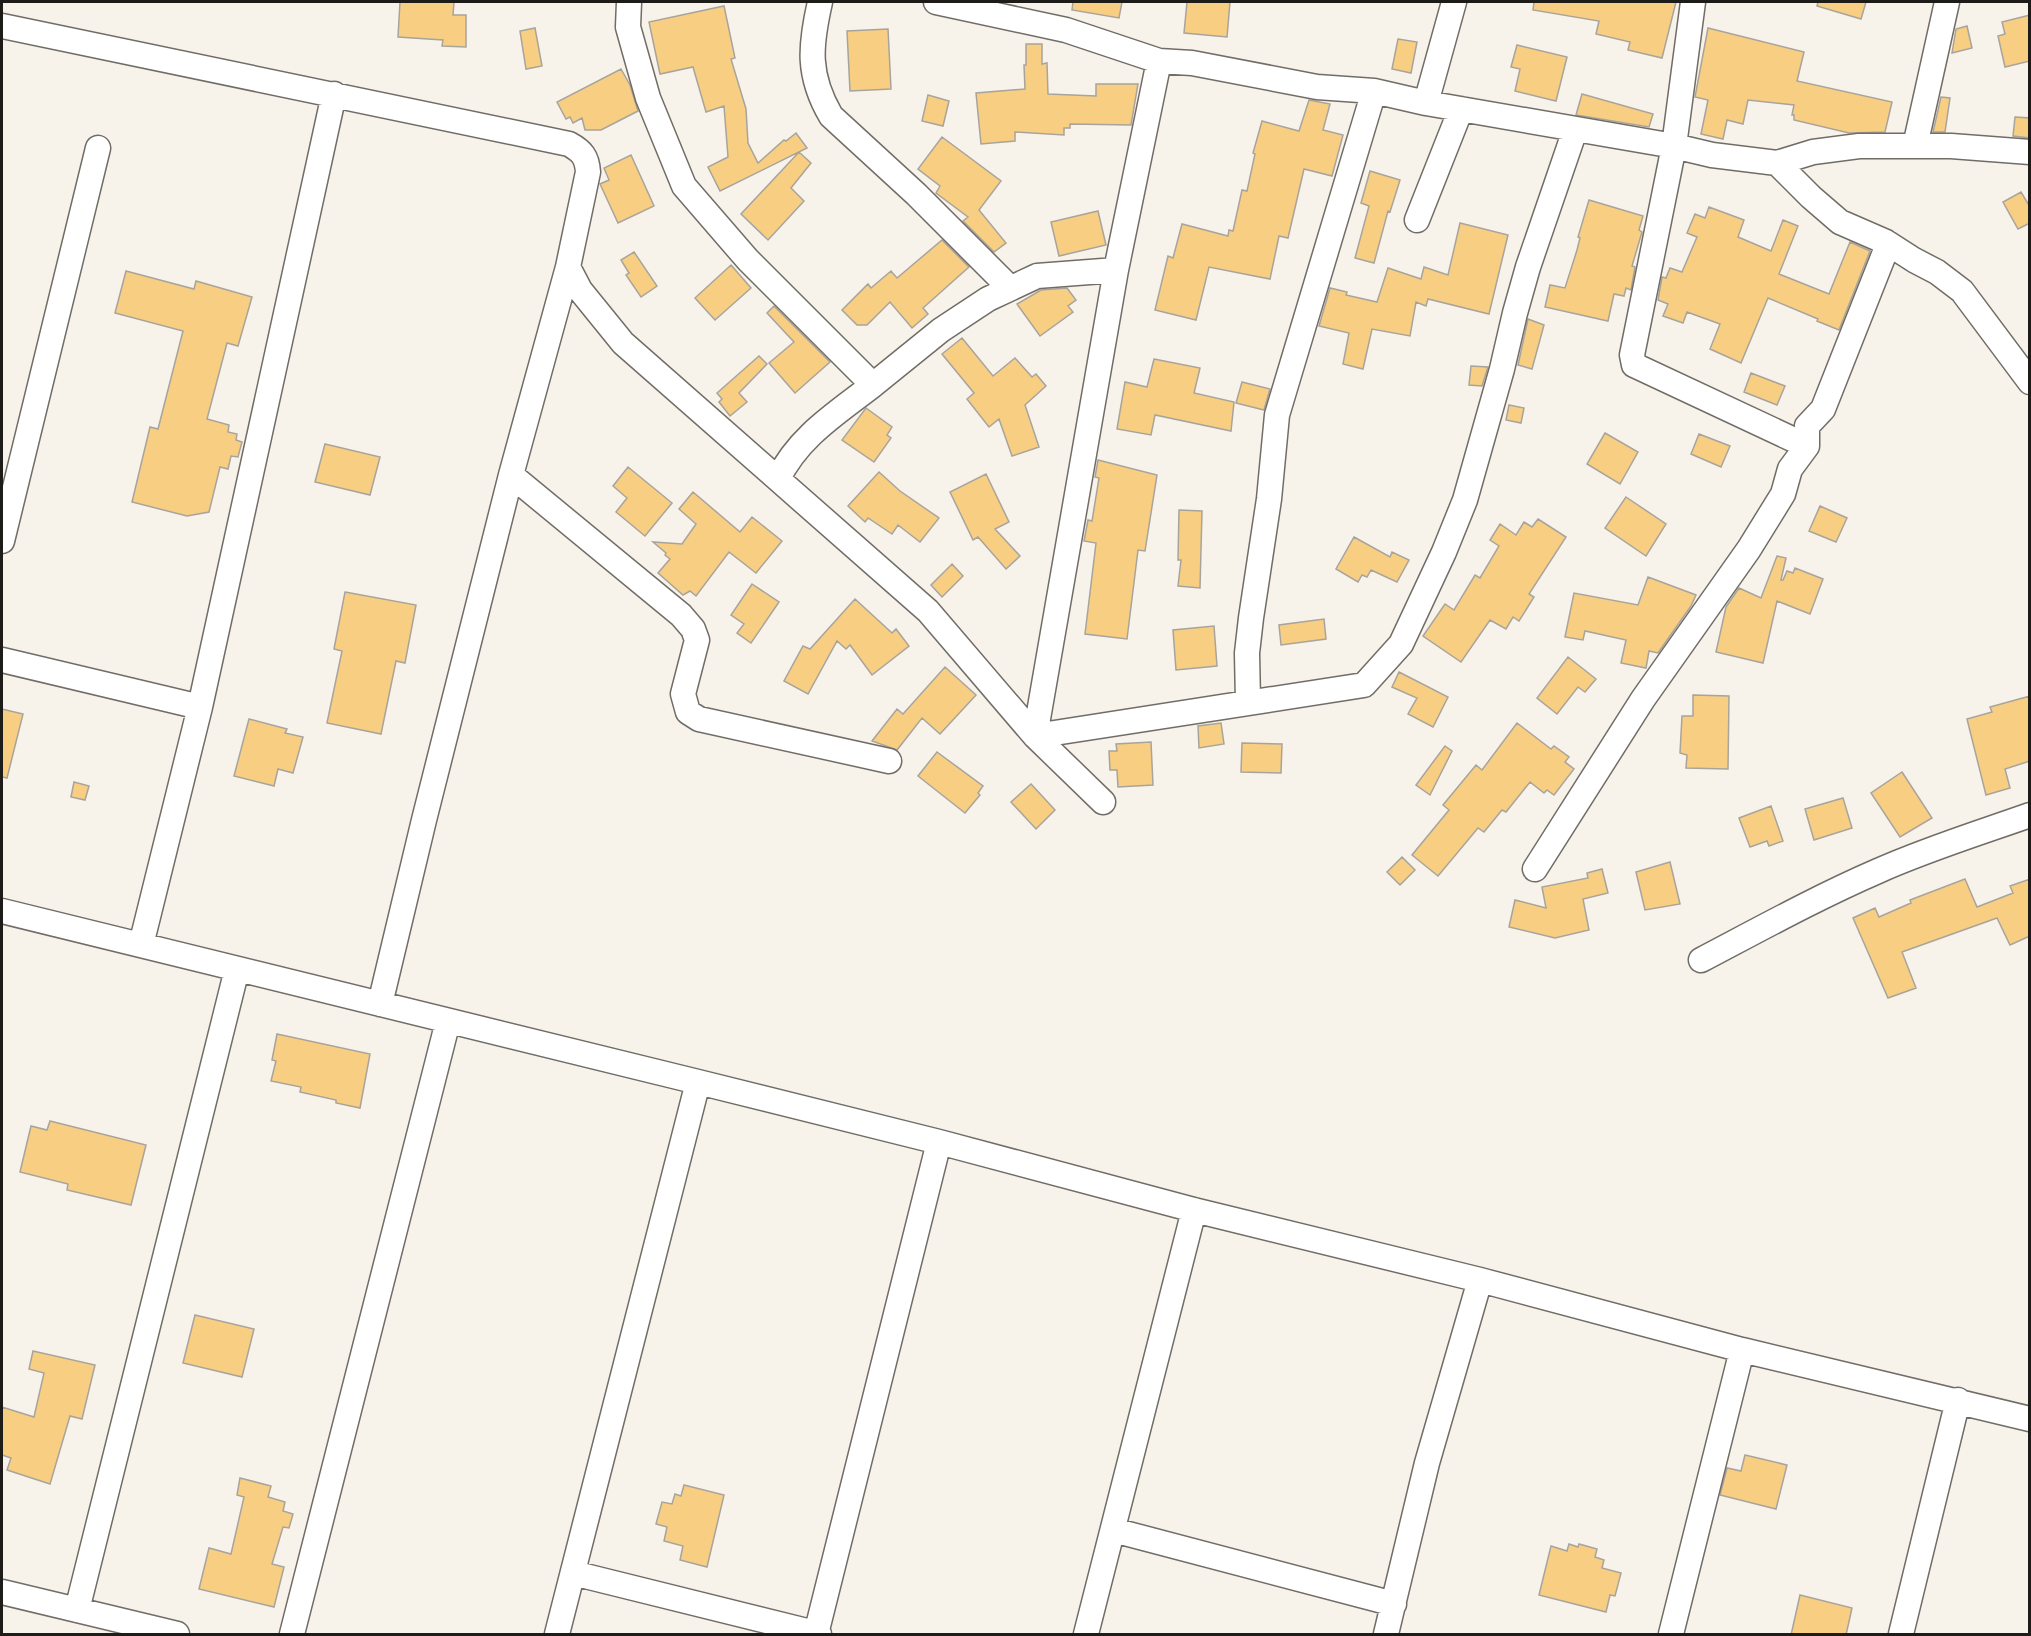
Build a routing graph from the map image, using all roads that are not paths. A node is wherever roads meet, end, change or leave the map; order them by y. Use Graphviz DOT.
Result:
graph roads {
  1 [pos="629,2"];
  2 [pos="820,2"];
  3 [pos="936,2"];
  4 [pos="1454,2"];
  5 [pos="1693,2"];
  6 [pos="1947,2"];
  7 [pos="2,26"];
  8 [pos="1159,61"];
  9 [pos="1374,91"];
  10 [pos="334,94"];
  11 [pos="1425,103"];
  12 [pos="1461,109"];
  13 [pos="1575,130"];
  14 [pos="1674,146"];
  15 [pos="1915,146"];
  16 [pos="98,148"];
  17 [pos="2030,152"];
  18 [pos="1777,163"];
  19 [pos="1417,220"];
  20 [pos="1887,242"];
  21 [pos="568,267"];
  22 [pos="1116,270"];
  23 [pos="1010,288"];
  24 [pos="2030,382"];
  25 [pos="873,385"];
  26 [pos="1808,446"];
  27 [pos="511,475"];
  28 [pos="778,479"];
  29 [pos="2,541"];
  30 [pos="2,660"];
  31 [pos="1248,702"];
  32 [pos="200,707"];
  33 [pos="1035,736"];
  34 [pos="889,761"];
  35 [pos="1103,802"];
  36 [pos="2030,815"];
  37 [pos="1535,869"];
  38 [pos="2,911"];
  39 [pos="141,945"];
  40 [pos="1701,960"];
  41 [pos="237,969"];
  42 [pos="380,1004"];
  43 [pos="448,1021"];
  44 [pos="698,1082"];
  45 [pos="939,1142"];
  46 [pos="1194,1210"];
  47 [pos="1480,1280"];
  48 [pos="1742,1350"];
  49 [pos="1958,1401"];
  50 [pos="2030,1419"];
  51 [pos="1113,1530"];
  52 [pos="573,1573"];
  53 [pos="2,1592"];
  54 [pos="1394,1604"];
  55 [pos="77,1610"];
  56 [pos="817,1634"];
  57 [pos="177,1635"];
  58 [pos="292,1635"];
  59 [pos="557,1635"];
  60 [pos="1086,1635"];
  61 [pos="1386,1635"];
  62 [pos="1671,1635"];
  63 [pos="1901,1635"];
  1 -- 25 [label="street"];
  2 -- 23 [label="street"];
  3 -- 8 [label="street"];
  4 -- 11 [label="street"];
  5 -- 14 [label="street"];
  6 -- 15 [label="street"];
  7 -- 10 [label="street"];
  8 -- 9 [label="street"];
  8 -- 22 [label="street"];
  9 -- 11 [label="street"];
  9 -- 31 [label="street"];
  10 -- 21 [label="street"];
  10 -- 32 [label="street"];
  11 -- 12 [label="street"];
  12 -- 13 [label="street"];
  12 -- 19 [label="street"];
  13 -- 14 [label="street"];
  13 -- 31 [label="street"];
  14 -- 18 [label="street"];
  14 -- 26 [label="street"];
  15 -- 17 [label="street"];
  15 -- 18 [label="street"];
  16 -- 29 [label="street"];
  18 -- 20 [label="street"];
  20 -- 24 [label="street"];
  20 -- 26 [label="street"];
  21 -- 27 [label="street"];
  21 -- 28 [label="street"];
  22 -- 23 [label="street"];
  22 -- 33 [label="street"];
  23 -- 25 [label="street"];
  25 -- 28 [label="street"];
  26 -- 37 [label="street"];
  27 -- 34 [label="street"];
  27 -- 42 [label="street"];
  28 -- 33 [label="street"];
  30 -- 32 [label="street"];
  31 -- 33 [label="street"];
  32 -- 39 [label="street"];
  33 -- 35 [label="street"];
  36 -- 40 [label="street"];
  38 -- 39 [label="street"];
  39 -- 41 [label="street"];
  41 -- 42 [label="street"];
  41 -- 55 [label="street"];
  42 -- 43 [label="street"];
  43 -- 44 [label="street"];
  43 -- 58 [label="street"];
  44 -- 45 [label="street"];
  44 -- 52 [label="street"];
  45 -- 46 [label="street"];
  45 -- 56 [label="street"];
  46 -- 47 [label="street"];
  46 -- 51 [label="street"];
  47 -- 48 [label="street"];
  47 -- 54 [label="street"];
  48 -- 49 [label="street"];
  48 -- 62 [label="street"];
  49 -- 50 [label="street"];
  49 -- 63 [label="street"];
  51 -- 54 [label="street"];
  51 -- 60 [label="street"];
  52 -- 56 [label="street"];
  52 -- 59 [label="street"];
  53 -- 55 [label="street"];
  54 -- 61 [label="street"];
  55 -- 57 [label="street"];
}
